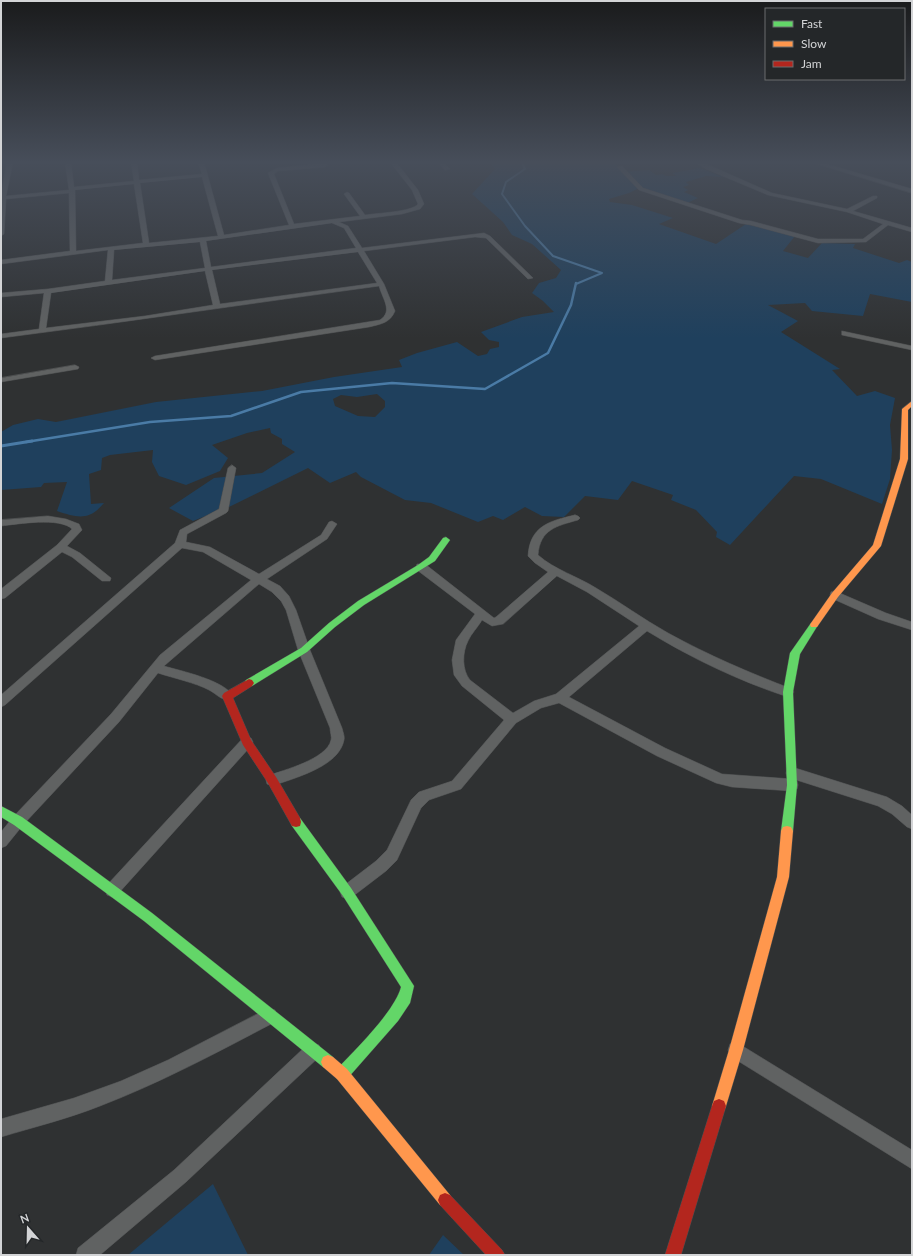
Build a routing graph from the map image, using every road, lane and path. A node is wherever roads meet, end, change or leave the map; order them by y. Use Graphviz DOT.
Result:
graph roads {
  1 [pos="2,221"];
  2 [pos="72,221"];
  3 [pos="143,221"];
  4 [pos="217,221"];
  5 [pos="290,221"];
  6 [pos="340,221"];
  7 [pos="737,221"];
  8 [pos="879,221"];
  9 [pos="331,222"];
  10 [pos="887,223"];
  11 [pos="292,226"];
  12 [pos="912,230"];
  13 [pos="1,234"];
  14 [pos="222,236"];
  15 [pos="203,240"];
  16 [pos="146,245"];
  17 [pos="111,248"];
  18 [pos="361,250"];
  19 [pos="72,253"];
  20 [pos="1,262"];
  21 [pos="208,269"];
  22 [pos="530,278"];
  23 [pos="108,283"];
  24 [pos="381,284"];
  25 [pos="48,291"];
  26 [pos="1,295"];
  27 [pos="217,306"];
  28 [pos="42,330"];
  29 [pos="845,333"];
  30 [pos="1,336"];
  31 [pos="912,348"];
  32 [pos="155,358"];
  33 [pos="75,367"];
  34 [pos="1,380"];
  35 [pos="912,403"];
  36 [pos="908,461"];
  37 [pos="232,468"];
  38 [pos="575,518"];
  39 [pos="1,523"];
  40 [pos="332,524"];
  41 [pos="446,540"];
  42 [pos="180,544"];
  43 [pos="62,547"];
  44 [pos="421,568"];
  45 [pos="555,572"];
  46 [pos="106,578"];
  47 [pos="259,579"];
  48 [pos="1,595"];
  49 [pos="835,595"];
  50 [pos="481,614"];
  51 [pos="647,625"];
  52 [pos="912,626"];
  53 [pos="304,650"];
  54 [pos="156,668"];
  55 [pos="788,692"];
  56 [pos="227,696"];
  57 [pos="560,698"];
  58 [pos="1,702"];
  59 [pos="512,719"];
  60 [pos="247,742"];
  61 [pos="792,779"];
  62 [pos="272,780"];
  63 [pos="1,811"];
  64 [pos="18,821"];
  65 [pos="912,823"];
  66 [pos="1,842"];
  67 [pos="112,890"];
  68 [pos="347,892"];
  69 [pos="269,1016"];
  70 [pos="736,1050"];
  71 [pos="313,1051"];
  72 [pos="342,1074"];
  73 [pos="1,1128"];
  74 [pos="912,1160"];
  75 [pos="85,1255"];
  76 [pos="497,1255"];
  77 [pos="673,1255"];
  1 -- 13 [label="street"];
  2 -- 19 [label="street"];
  3 -- 16 [label="street"];
  4 -- 14 [label="street"];
  5 -- 11 [label="street"];
  6 -- 9 [label="street"];
  7 -- 10 [label="street"];
  8 -- 10 [label="street"];
  9 -- 11 [label="street"];
  9 -- 18 [label="street"];
  10 -- 12 [label="street"];
  11 -- 14 [label="street"];
  14 -- 15 [label="street"];
  15 -- 16 [label="street"];
  15 -- 21 [label="street"];
  16 -- 17 [label="street"];
  17 -- 19 [label="street"];
  17 -- 23 [label="street"];
  18 -- 21 [label="street"];
  18 -- 22 [label="street"];
  18 -- 24 [label="street"];
  19 -- 20 [label="street"];
  21 -- 23 [label="street"];
  21 -- 27 [label="street"];
  23 -- 25 [label="street"];
  24 -- 27 [label="street"];
  24 -- 32 [label="street"];
  25 -- 26 [label="street"];
  25 -- 28 [label="street"];
  27 -- 28 [label="street"];
  28 -- 30 [label="street"];
  29 -- 31 [label="street"];
  33 -- 34 [label="street"];
  35 -- 36 [label="street"];
  36 -- 49 [label="street"];
  37 -- 42 [label="street"];
  38 -- 45 [label="street"];
  39 -- 43 [label="street"];
  40 -- 47 [label="street"];
  41 -- 44 [label="street"];
  42 -- 47 [label="street"];
  42 -- 58 [label="street"];
  43 -- 46 [label="street"];
  43 -- 48 [label="street"];
  44 -- 50 [label="street"];
  44 -- 53 [label="street"];
  45 -- 50 [label="street"];
  45 -- 51 [label="street"];
  47 -- 53 [label="street"];
  47 -- 54 [label="street"];
  49 -- 52 [label="street"];
  49 -- 55 [label="street"];
  50 -- 59 [label="street"];
  51 -- 55 [label="street"];
  51 -- 57 [label="street"];
  53 -- 56 [label="street"];
  53 -- 62 [label="street"];
  54 -- 56 [label="street"];
  54 -- 64 [label="street"];
  55 -- 61 [label="street"];
  56 -- 60 [label="street"];
  57 -- 59 [label="street"];
  57 -- 61 [label="street"];
  59 -- 68 [label="street"];
  60 -- 62 [label="street"];
  60 -- 67 [label="street"];
  61 -- 65 [label="street"];
  61 -- 70 [label="street"];
  62 -- 68 [label="street"];
  63 -- 64 [label="street"];
  64 -- 66 [label="street"];
  64 -- 67 [label="street"];
  67 -- 69 [label="street"];
  68 -- 72 [label="street"];
  69 -- 71 [label="street"];
  69 -- 73 [label="street"];
  70 -- 74 [label="street"];
  70 -- 77 [label="street"];
  71 -- 72 [label="street"];
  71 -- 75 [label="street"];
  72 -- 76 [label="street"];
}
